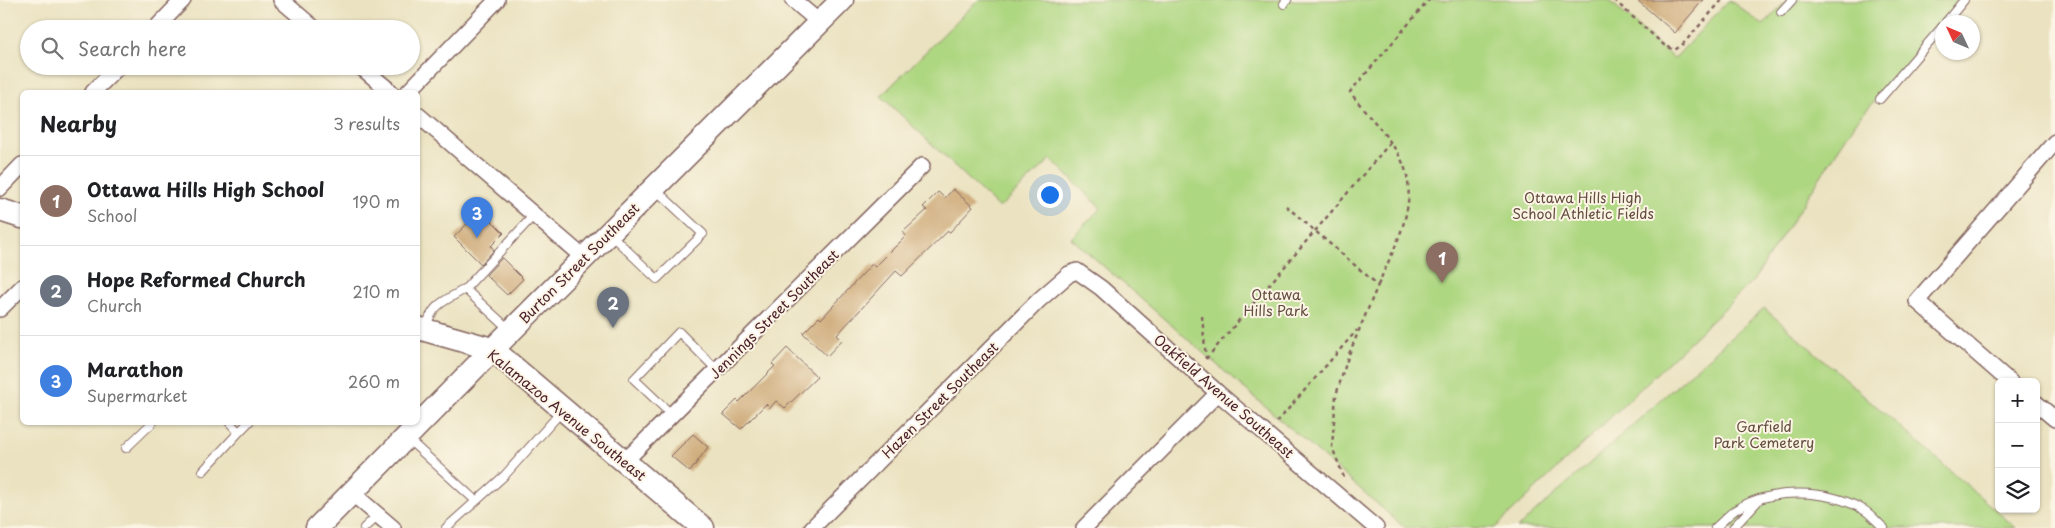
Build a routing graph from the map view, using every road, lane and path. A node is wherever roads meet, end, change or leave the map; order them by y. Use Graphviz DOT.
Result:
graph roads {
  1 [pos="183,0"];
  2 [pos="281,0"];
  3 [pos="497,0"];
  4 [pos="793,0"];
  5 [pos="842,0"];
  6 [pos="1429,0"];
  7 [pos="1614,0"];
  8 [pos="1722,0"];
  9 [pos="1792,0"];
  10 [pos="1964,0"];
  11 [pos="1781,12"];
  12 [pos="1952,15"];
  13 [pos="164,20"];
  14 [pos="304,20"];
  15 [pos="819,22"];
  16 [pos="1935,35"];
  17 [pos="110,75"];
  18 [pos="371,75"];
  19 [pos="95,90"];
  20 [pos="389,90"];
  21 [pos="410,90"];
  22 [pos="1880,99"];
  23 [pos="420,117"];
  24 [pos="2055,142"];
  25 [pos="1390,143"];
  26 [pos="922,166"];
  27 [pos="20,167"];
  28 [pos="0,188"];
  29 [pos="654,188"];
  30 [pos="1286,206"];
  31 [pos="0,210"];
  32 [pos="20,216"];
  33 [pos="534,216"];
  34 [pos="1315,230"];
  35 [pos="609,233"];
  36 [pos="584,258"];
  37 [pos="1069,274"];
  38 [pos="1378,285"];
  39 [pos="20,289"];
  40 [pos="465,289"];
  41 [pos="0,309"];
  42 [pos="1202,316"];
  43 [pos="1360,326"];
  44 [pos="422,329"];
  45 [pos="511,331"];
  46 [pos="492,349"];
  47 [pos="717,370"];
  48 [pos="2005,378"];
  49 [pos="1218,393"];
  50 [pos="2040,406"];
  51 [pos="563,409"];
  52 [pos="672,415"];
  53 [pos="2055,419"];
  54 [pos="1277,422"];
  55 [pos="420,423"];
  56 [pos="150,425"];
  57 [pos="232,425"];
  58 [pos="246,425"];
  59 [pos="418,425"];
  60 [pos="239,432"];
  61 [pos="406,437"];
  62 [pos="126,448"];
  63 [pos="625,461"];
  64 [pos="203,471"];
  65 [pos="1345,480"];
  66 [pos="352,493"];
  67 [pos="1760,499"];
  68 [pos="476,501"];
  69 [pos="378,515"];
  70 [pos="317,528"];
  71 [pos="364,528"];
  72 [pos="393,528"];
  73 [pos="446,528"];
  74 [pos="703,528"];
  75 [pos="812,528"];
  76 [pos="1084,528"];
  77 [pos="1376,528"];
  78 [pos="1715,528"];
  79 [pos="1733,528"];
  80 [pos="1884,528"];
  1 -- 13 [label="street"];
  2 -- 14 [label="street"];
  3 -- 21 [label="street"];
  4 -- 15 [label="street"];
  5 -- 15 [label="main road, Burton Street Southeast"];
  6 -- 25 [label="path"];
  7 -- 8 [label="path"];
  9 -- 11 [label="lane"];
  10 -- 12 [label="lane"];
  15 -- 29 [label="main road, Burton Street Southeast"];
  16 -- 22 [label="lane"];
  17 -- 19 [label="street"];
  18 -- 20 [label="street"];
  23 -- 33 [label="street"];
  24 -- 48 [label="street"];
  25 -- 34 [label="path"];
  25 -- 38 [label="path"];
  26 -- 47 [label="street, Jennings Street Southeast"];
  27 -- 28 [label="street"];
  29 -- 35 [label="main road, Burton Street Southeast"];
  29 -- 35 [label="lane"];
  30 -- 34 [label="path"];
  31 -- 32 [label="main road"];
  33 -- 36 [label="street"];
  33 -- 40 [label="lane"];
  34 -- 38 [label="path"];
  34 -- 42 [label="path"];
  35 -- 36 [label="main road, Burton Street Southeast"];
  36 -- 45 [label="main road, Burton Street Southeast"];
  37 -- 49 [label="street, Oakfield Avenue Southeast"];
  37 -- 75 [label="street, Hazen Street Southeast"];
  38 -- 43 [label="path"];
  39 -- 41 [label="street"];
  40 -- 44 [label="lane"];
  40 -- 45 [label="lane"];
  43 -- 54 [label="path"];
  43 -- 65 [label="path"];
  44 -- 46 [label="main road, Kalamazoo Avenue Southeast"];
  45 -- 46 [label="main road, Burton Street Southeast"];
  46 -- 51 [label="main road, Kalamazoo Avenue Southeast"];
  46 -- 55 [label="main road, Burton Street Southeast"];
  47 -- 52 [label="street, Jennings Street Southeast"];
  47 -- 52 [label="lane"];
  49 -- 76 [label="street"];
  49 -- 77 [label="street, Oakfield Avenue Southeast"];
  50 -- 53 [label="street"];
  51 -- 63 [label="main road, Kalamazoo Avenue Southeast"];
  51 -- 68 [label="lane"];
  52 -- 63 [label="street, Jennings Street Southeast"];
  56 -- 62 [label="lane"];
  57 -- 60 [label="lane"];
  58 -- 60 [label="lane"];
  59 -- 61 [label="main road, Burton Street Southeast"];
  60 -- 64 [label="lane"];
  61 -- 66 [label="main road, Burton Street Southeast"];
  61 -- 68 [label="lane"];
  63 -- 74 [label="main road, Kalamazoo Avenue Southeast"];
  66 -- 69 [label="street"];
  66 -- 70 [label="main road, Burton Street Southeast"];
  67 -- 78 [label="lane"];
  67 -- 79 [label="lane"];
  67 -- 80 [label="lane"];
  68 -- 73 [label="lane"];
  69 -- 71 [label="lane"];
  69 -- 72 [label="street"];
}
